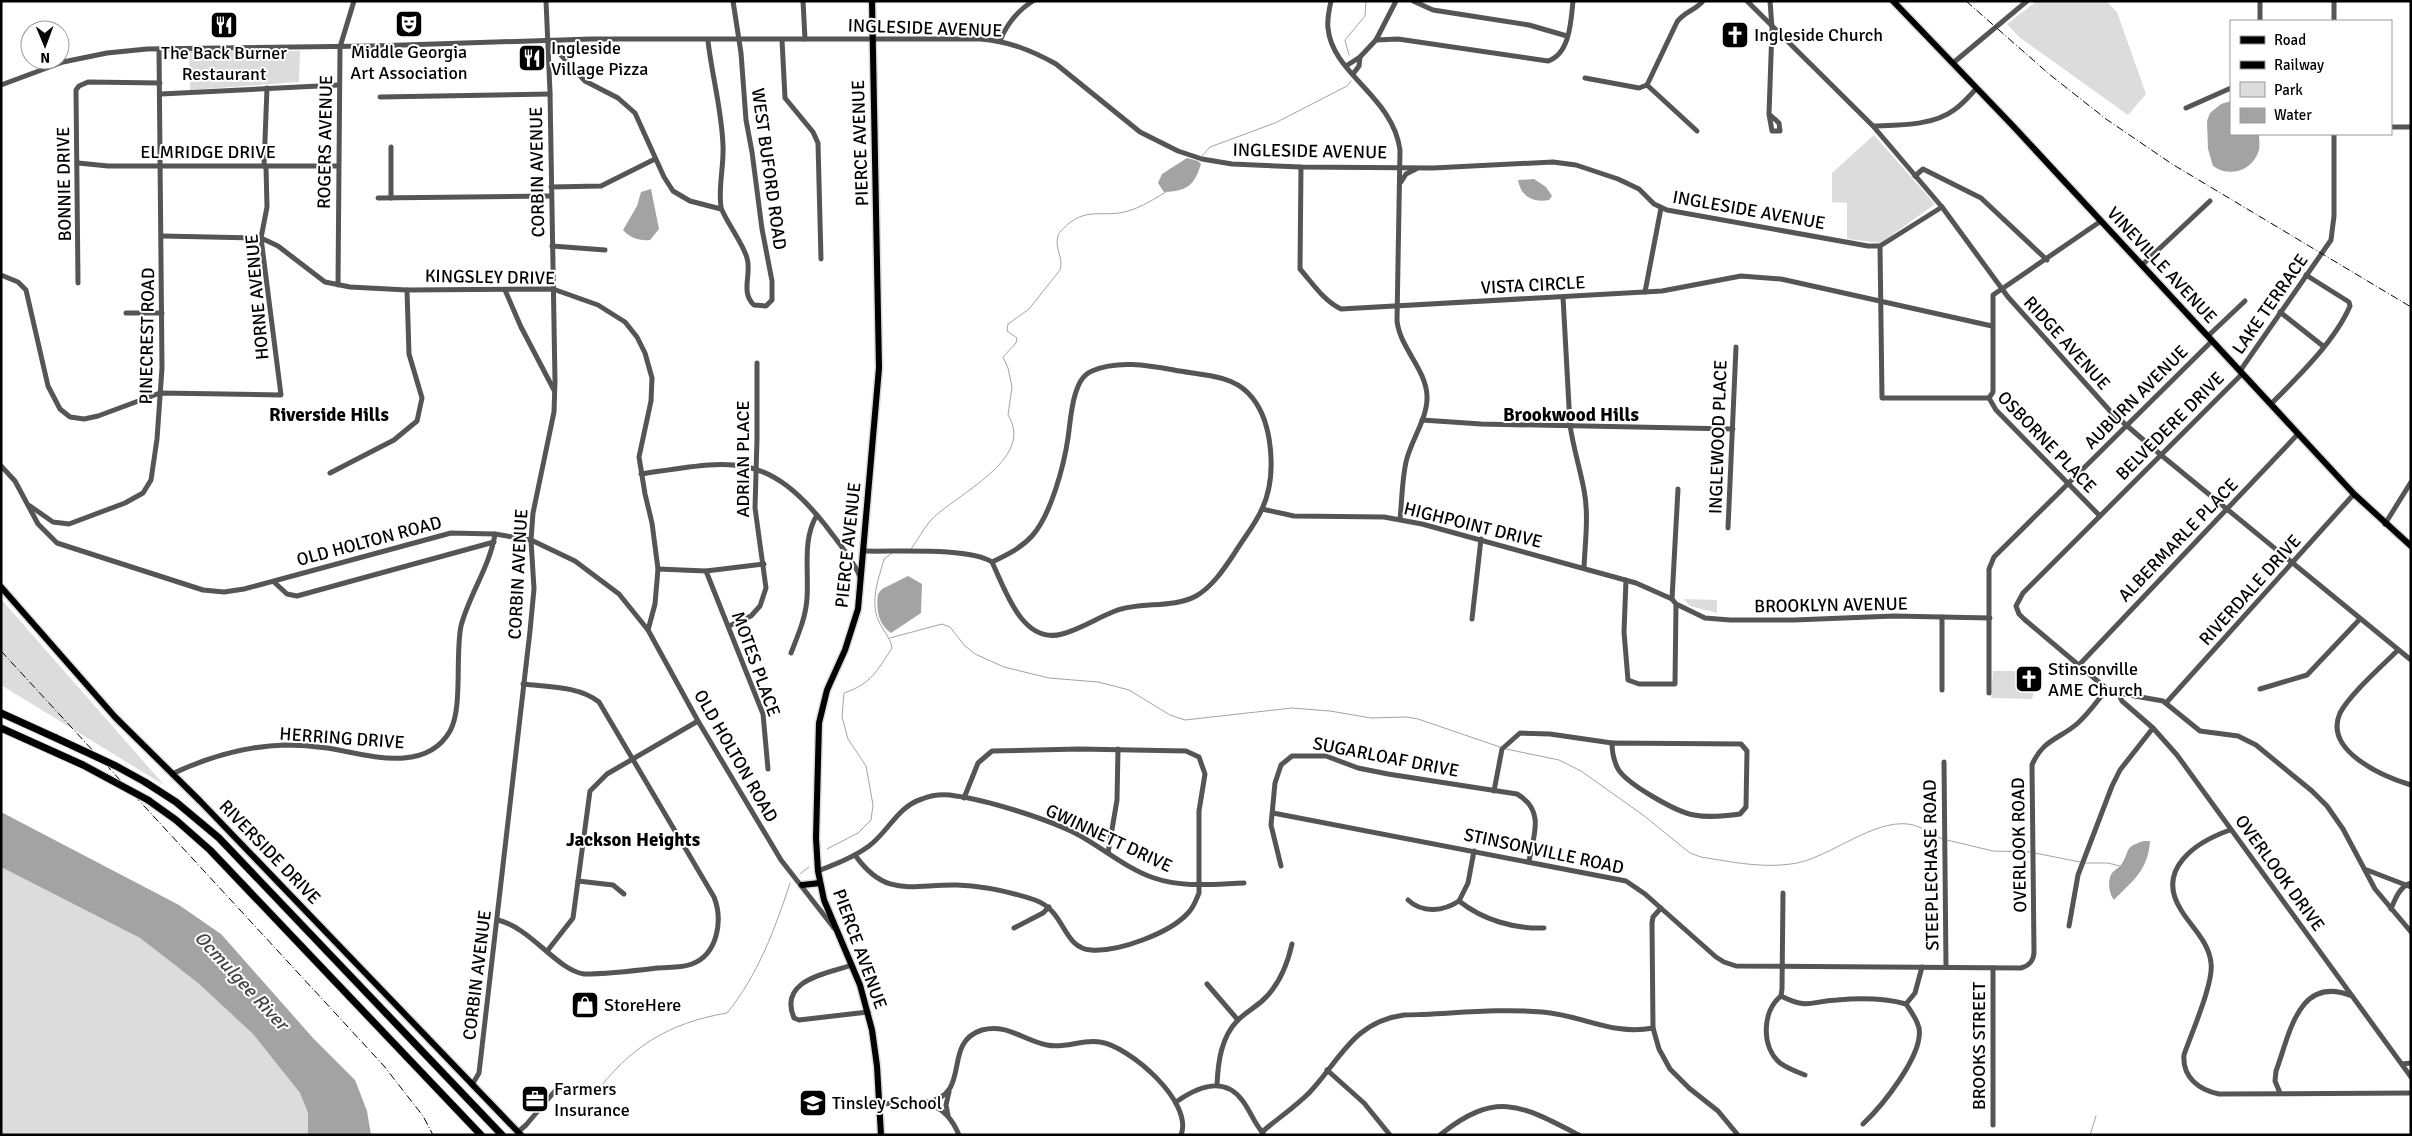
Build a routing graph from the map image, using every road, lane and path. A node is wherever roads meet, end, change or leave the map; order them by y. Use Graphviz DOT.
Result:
graph roads {
  1 [pos="354,1"];
  2 [pos="546,1"];
  3 [pos="733,1"];
  4 [pos="803,1"];
  5 [pos="872,1"];
  6 [pos="1033,1"];
  7 [pos="1331,1"];
  8 [pos="1396,1"];
  9 [pos="1413,1"];
  10 [pos="1572,1"];
  11 [pos="1703,1"];
  12 [pos="1746,1"];
  13 [pos="1770,1"];
  14 [pos="1893,1"];
  15 [pos="2027,1"];
  16 [pos="2260,1"];
  17 [pos="2334,1"];
  18 [pos="2260,20"];
  19 [pos="2334,20"];
  20 [pos="1772,28"];
  21 [pos="1567,36"];
  22 [pos="872,39"];
  23 [pos="739,40"];
  24 [pos="782,40"];
  25 [pos="805,40"];
  26 [pos="1376,40"];
  27 [pos="548,41"];
  28 [pos="708,41"];
  29 [pos="1000,41"];
  30 [pos="340,47"];
  31 [pos="159,49"];
  32 [pos="1360,57"];
  33 [pos="1953,63"];
  34 [pos="1346,66"];
  35 [pos="1353,74"];
  36 [pos="1585,78"];
  37 [pos="160,83"];
  38 [pos="1,85"];
  39 [pos="339,85"];
  40 [pos="1647,85"];
  41 [pos="267,88"];
  42 [pos="1977,88"];
  43 [pos="2230,88"];
  44 [pos="161,94"];
  45 [pos="550,94"];
  46 [pos="380,97"];
  47 [pos="2186,108"];
  48 [pos="1769,114"];
  49 [pos="1873,126"];
  50 [pos="2392,127"];
  51 [pos="2411,127"];
  52 [pos="1697,131"];
  53 [pos="2334,135"];
  54 [pos="391,147"];
  55 [pos="655,159"];
  56 [pos="78,163"];
  57 [pos="161,165"];
  58 [pos="265,166"];
  59 [pos="338,166"];
  60 [pos="1301,167"];
  61 [pos="1400,167"];
  62 [pos="1418,168"];
  63 [pos="1915,176"];
  64 [pos="1400,183"];
  65 [pos="551,187"];
  66 [pos="551,196"];
  67 [pos="378,198"];
  68 [pos="391,198"];
  69 [pos="2210,201"];
  70 [pos="1942,207"];
  71 [pos="1661,208"];
  72 [pos="721,209"];
  73 [pos="2101,221"];
  74 [pos="162,236"];
  75 [pos="261,238"];
  76 [pos="552,246"];
  77 [pos="1880,246"];
  78 [pos="605,250"];
  79 [pos="821,259"];
  80 [pos="2047,260"];
  81 [pos="2142,265"];
  82 [pos="1,275"];
  83 [pos="2306,275"];
  84 [pos="78,283"];
  85 [pos="338,285"];
  86 [pos="553,288"];
  87 [pos="407,290"];
  88 [pos="506,290"];
  89 [pos="2002,290"];
  90 [pos="1645,292"];
  91 [pos="1563,297"];
  92 [pos="1881,301"];
  93 [pos="2245,301"];
  94 [pos="1397,306"];
  95 [pos="2280,312"];
  96 [pos="126,313"];
  97 [pos="162,313"];
  98 [pos="1992,326"];
  99 [pos="2210,338"];
  100 [pos="2323,346"];
  101 [pos="1736,348"];
  102 [pos="756,363"];
  103 [pos="2241,373"];
  104 [pos="554,390"];
  105 [pos="160,393"];
  106 [pos="1989,398"];
  107 [pos="2271,404"];
  108 [pos="1422,420"];
  109 [pos="1570,425"];
  110 [pos="2127,426"];
  111 [pos="1733,429"];
  112 [pos="2298,434"];
  113 [pos="2161,455"];
  114 [pos="1,466"];
  115 [pos="755,468"];
  116 [pos="330,473"];
  117 [pos="641,474"];
  118 [pos="2411,482"];
  119 [pos="2069,484"];
  120 [pos="1678,489"];
  121 [pos="2354,494"];
  122 [pos="28,505"];
  123 [pos="2226,509"];
  124 [pos="1262,510"];
  125 [pos="817,514"];
  126 [pos="2100,516"];
  127 [pos="1400,519"];
  128 [pos="2385,524"];
  129 [pos="1728,528"];
  130 [pos="495,534"];
  131 [pos="1481,539"];
  132 [pos="531,540"];
  133 [pos="494,542"];
  134 [pos="2411,546"];
  135 [pos="865,551"];
  136 [pos="992,562"];
  137 [pos="2292,563"];
  138 [pos="764,564"];
  139 [pos="1584,568"];
  140 [pos="658,569"];
  141 [pos="706,571"];
  142 [pos="1626,580"];
  143 [pos="274,582"];
  144 [pos="862,584"];
  145 [pos="1,587"];
  146 [pos="1672,599"];
  147 [pos="1676,604"];
  148 [pos="1942,617"];
  149 [pos="1990,618"];
  150 [pos="1472,619"];
  151 [pos="2360,619"];
  152 [pos="729,626"];
  153 [pos="648,630"];
  154 [pos="2398,650"];
  155 [pos="791,654"];
  156 [pos="2411,660"];
  157 [pos="2079,665"];
  158 [pos="523,684"];
  159 [pos="2107,689"];
  160 [pos="2260,689"];
  161 [pos="1942,690"];
  162 [pos="1989,693"];
  163 [pos="2118,693"];
  164 [pos="2166,703"];
  165 [pos="1,713"];
  166 [pos="698,721"];
  167 [pos="1,728"];
  168 [pos="2153,728"];
  169 [pos="1612,743"];
  170 [pos="1118,749"];
  171 [pos="633,759"];
  172 [pos="1944,762"];
  173 [pos="768,769"];
  174 [pos="172,774"];
  175 [pos="2411,785"];
  176 [pos="1494,790"];
  177 [pos="964,798"];
  178 [pos="1272,813"];
  179 [pos="2230,830"];
  180 [pos="1474,851"];
  181 [pos="1108,852"];
  182 [pos="855,855"];
  183 [pos="1529,861"];
  184 [pos="1281,866"];
  185 [pos="2367,870"];
  186 [pos="818,871"];
  187 [pos="578,881"];
  188 [pos="820,883"];
  189 [pos="1244,884"];
  190 [pos="802,885"];
  191 [pos="1199,885"];
  192 [pos="2409,885"];
  193 [pos="1783,892"];
  194 [pos="624,894"];
  195 [pos="1408,900"];
  196 [pos="1459,901"];
  197 [pos="1049,907"];
  198 [pos="1661,908"];
  199 [pos="2391,909"];
  200 [pos="498,920"];
  201 [pos="2069,926"];
  202 [pos="834,928"];
  203 [pos="1014,928"];
  204 [pos="1544,928"];
  205 [pos="2411,932"];
  206 [pos="1292,944"];
  207 [pos="548,950"];
  208 [pos="852,966"];
  209 [pos="1783,966"];
  210 [pos="1922,967"];
  211 [pos="1946,967"];
  212 [pos="1993,968"];
  213 [pos="2340,978"];
  214 [pos="1207,984"];
  215 [pos="2334,991"];
  216 [pos="1782,996"];
  217 [pos="2352,996"];
  218 [pos="1906,1004"];
  219 [pos="868,1012"];
  220 [pos="1238,1020"];
  221 [pos="1654,1028"];
  222 [pos="2411,1063"];
  223 [pos="2402,1064"];
  224 [pos="1328,1070"];
  225 [pos="1805,1075"];
  226 [pos="2411,1077"];
  227 [pos="472,1084"];
  228 [pos="560,1084"];
  229 [pos="1217,1085"];
  230 [pos="949,1092"];
  231 [pos="2280,1093"];
  232 [pos="2411,1093"];
  233 [pos="926,1102"];
  234 [pos="1176,1102"];
  235 [pos="878,1104"];
  236 [pos="948,1116"];
  237 [pos="1863,1124"];
  238 [pos="1993,1125"];
  239 [pos="519,1133"];
  240 [pos="1182,1134"];
  241 [pos="1263,1134"];
  242 [pos="1736,1134"];
  243 [pos="481,1135"];
  244 [pos="502,1135"];
  245 [pos="881,1135"];
  246 [pos="959,1135"];
  247 [pos="1390,1135"];
  248 [pos="1440,1135"];
  249 [pos="1579,1135"];
  1 -- 30 [label="street, ROGERS AVENUE"];
  2 -- 27 [label="street, CORBIN AVENUE"];
  3 -- 23 [label="street, WEST BUFORD ROAD"];
  4 -- 25 [label="street"];
  5 -- 22 [label="main road, PIERCE AVENUE"];
  6 -- 29 [label="street"];
  7 -- 34 [label="street"];
  8 -- 26 [label="street"];
  9 -- 21 [label="street"];
  10 -- 21 [label="street"];
  11 -- 40 [label="street"];
  12 -- 20 [label="street, RIDGE AVENUE"];
  13 -- 20 [label="street"];
  14 -- 33 [label="main road, VINEVILLE AVENUE"];
  15 -- 33 [label="street"];
  16 -- 18 [label="street"];
  17 -- 19 [label="street"];
  20 -- 48 [label="street"];
  20 -- 49 [label="street, RIDGE AVENUE"];
  21 -- 26 [label="street"];
  22 -- 25 [label="street, INGLESIDE AVENUE"];
  22 -- 29 [label="street, INGLESIDE AVENUE"];
  22 -- 135 [label="main road, PIERCE AVENUE"];
  23 -- 24 [label="street, INGLESIDE AVENUE"];
  23 -- 28 [label="street, INGLESIDE AVENUE"];
  23 -- 72 [label="street, WEST BUFORD ROAD"];
  24 -- 25 [label="street, INGLESIDE AVENUE"];
  24 -- 79 [label="street"];
  26 -- 32 [label="street"];
  27 -- 28 [label="street, INGLESIDE AVENUE"];
  27 -- 30 [label="street, INGLESIDE AVENUE"];
  27 -- 45 [label="street, CORBIN AVENUE"];
  27 -- 55 [label="street"];
  28 -- 72 [label="street"];
  29 -- 60 [label="street, INGLESIDE AVENUE"];
  30 -- 31 [label="street, INGLESIDE AVENUE"];
  30 -- 39 [label="street, ROGERS AVENUE"];
  31 -- 37 [label="street, PINECREST ROAD"];
  31 -- 38 [label="street, INGLESIDE AVENUE"];
  32 -- 34 [label="street"];
  32 -- 35 [label="street"];
  33 -- 42 [label="main road, VINEVILLE AVENUE"];
  34 -- 35 [label="street"];
  35 -- 61 [label="street"];
  36 -- 40 [label="street"];
  37 -- 44 [label="street, PINECREST ROAD"];
  37 -- 56 [label="street, BONNIE DRIVE"];
  39 -- 41 [label="street"];
  39 -- 59 [label="street, ROGERS AVENUE"];
  40 -- 52 [label="street"];
  41 -- 44 [label="street"];
  41 -- 58 [label="street, HORNE AVENUE"];
  42 -- 49 [label="street"];
  42 -- 73 [label="main road, VINEVILLE AVENUE"];
  43 -- 47 [label="street"];
  44 -- 57 [label="street, PINECREST ROAD"];
  45 -- 46 [label="street"];
  45 -- 65 [label="street, CORBIN AVENUE"];
  49 -- 63 [label="street, RIDGE AVENUE"];
  50 -- 51 [label="street"];
  53 -- 83 [label="street, LAKE TERRACE"];
  54 -- 68 [label="street"];
  55 -- 65 [label="street"];
  55 -- 72 [label="street"];
  56 -- 57 [label="street, ELMRIDGE DRIVE"];
  56 -- 84 [label="street, BONNIE DRIVE"];
  57 -- 58 [label="street, ELMRIDGE DRIVE"];
  57 -- 74 [label="street, PINECREST ROAD"];
  58 -- 59 [label="street, ELMRIDGE DRIVE"];
  58 -- 75 [label="street, HORNE AVENUE"];
  59 -- 85 [label="street, ROGERS AVENUE"];
  60 -- 61 [label="street, INGLESIDE AVENUE"];
  60 -- 94 [label="street, VISTA CIRCLE"];
  61 -- 62 [label="street, INGLESIDE AVENUE"];
  61 -- 64 [label="street"];
  62 -- 64 [label="street"];
  62 -- 71 [label="street, INGLESIDE AVENUE"];
  63 -- 70 [label="street, RIDGE AVENUE"];
  63 -- 80 [label="street"];
  64 -- 94 [label="street"];
  65 -- 66 [label="street, CORBIN AVENUE"];
  66 -- 68 [label="street"];
  66 -- 76 [label="street, CORBIN AVENUE"];
  67 -- 68 [label="street"];
  69 -- 81 [label="street"];
  70 -- 77 [label="street"];
  70 -- 89 [label="street, RIDGE AVENUE"];
  71 -- 77 [label="street, INGLESIDE AVENUE"];
  71 -- 90 [label="street"];
  73 -- 80 [label="street"];
  73 -- 81 [label="main road, VINEVILLE AVENUE"];
  74 -- 75 [label="street, KINGSLEY DRIVE"];
  74 -- 97 [label="street, PINECREST ROAD"];
  75 -- 85 [label="street, KINGSLEY DRIVE"];
  75 -- 105 [label="street, HORNE AVENUE"];
  76 -- 78 [label="street"];
  76 -- 86 [label="street, CORBIN AVENUE"];
  77 -- 92 [label="street, OSBORNE PLACE"];
  80 -- 89 [label="street"];
  81 -- 99 [label="main road, VINEVILLE AVENUE"];
  82 -- 105 [label="street"];
  83 -- 95 [label="street, LAKE TERRACE"];
  83 -- 100 [label="street"];
  85 -- 87 [label="street, KINGSLEY DRIVE"];
  86 -- 88 [label="street, KINGSLEY DRIVE"];
  86 -- 104 [label="street, CORBIN AVENUE"];
  86 -- 117 [label="street, KINGSLEY DRIVE"];
  87 -- 88 [label="street, KINGSLEY DRIVE"];
  87 -- 116 [label="street"];
  88 -- 104 [label="street"];
  89 -- 98 [label="street"];
  89 -- 110 [label="street, RIDGE AVENUE"];
  90 -- 91 [label="street, VISTA CIRCLE"];
  90 -- 92 [label="street, VISTA CIRCLE"];
  91 -- 94 [label="street, VISTA CIRCLE"];
  91 -- 109 [label="street"];
  92 -- 98 [label="street, VISTA CIRCLE"];
  92 -- 106 [label="street, OSBORNE PLACE"];
  93 -- 99 [label="street, AUBURN AVENUE"];
  94 -- 108 [label="street"];
  95 -- 100 [label="street"];
  95 -- 103 [label="street, LAKE TERRACE"];
  96 -- 97 [label="street"];
  97 -- 105 [label="street, PINECREST ROAD"];
  98 -- 106 [label="street"];
  99 -- 103 [label="main road, VINEVILLE AVENUE"];
  99 -- 110 [label="street, AUBURN AVENUE"];
  100 -- 107 [label="street"];
  101 -- 111 [label="street, INGLEWOOD PLACE"];
  102 -- 115 [label="street, ADRIAN PLACE"];
  103 -- 107 [label="main road, VINEVILLE AVENUE"];
  103 -- 113 [label="street, BELVEDERE DRIVE"];
  104 -- 132 [label="street, CORBIN AVENUE"];
  105 -- 122 [label="street, PINECREST ROAD"];
  106 -- 119 [label="street, OSBORNE PLACE"];
  107 -- 112 [label="main road, VINEVILLE AVENUE"];
  108 -- 109 [label="street"];
  108 -- 127 [label="street"];
  109 -- 111 [label="street"];
  109 -- 139 [label="street"];
  110 -- 113 [label="street, RIDGE AVENUE"];
  110 -- 119 [label="street, AUBURN AVENUE"];
  111 -- 129 [label="street, INGLEWOOD PLACE"];
  112 -- 121 [label="main road, VINEVILLE AVENUE"];
  112 -- 123 [label="street, ALBERMARLE PLACE"];
  113 -- 123 [label="street, RIDGE AVENUE"];
  113 -- 126 [label="street, BELVEDERE DRIVE"];
  114 -- 122 [label="street, OLD HOLTON ROAD"];
  115 -- 117 [label="street"];
  115 -- 125 [label="street"];
  115 -- 138 [label="street, ADRIAN PLACE"];
  117 -- 140 [label="street, KINGSLEY DRIVE"];
  118 -- 128 [label="street"];
  119 -- 126 [label="street, OSBORNE PLACE"];
  119 -- 149 [label="street, AUBURN AVENUE"];
  120 -- 146 [label="street"];
  121 -- 128 [label="main road, VINEVILLE AVENUE"];
  121 -- 137 [label="street, RIVERDALE DRIVE"];
  122 -- 143 [label="street, OLD HOLTON ROAD"];
  123 -- 137 [label="street, RIDGE AVENUE"];
  123 -- 157 [label="street, ALBERMARLE PLACE"];
  124 -- 127 [label="street, HIGHPOINT DRIVE"];
  124 -- 136 [label="street"];
  124 -- 136 [label="street"];
  125 -- 144 [label="street"];
  125 -- 155 [label="street"];
  126 -- 157 [label="street, BELVEDERE DRIVE"];
  127 -- 131 [label="street, HIGHPOINT DRIVE"];
  128 -- 134 [label="main road, VINEVILLE AVENUE"];
  130 -- 132 [label="street, OLD HOLTON ROAD"];
  130 -- 133 [label="street, HERRING DRIVE"];
  130 -- 143 [label="street, OLD HOLTON ROAD"];
  131 -- 139 [label="street, HIGHPOINT DRIVE"];
  131 -- 150 [label="street"];
  132 -- 153 [label="street, OLD HOLTON ROAD"];
  132 -- 158 [label="street, CORBIN AVENUE"];
  133 -- 143 [label="street"];
  133 -- 174 [label="street, HERRING DRIVE"];
  135 -- 136 [label="street"];
  135 -- 144 [label="main road, PIERCE AVENUE"];
  137 -- 151 [label="street, RIDGE AVENUE"];
  137 -- 164 [label="street, RIVERDALE DRIVE"];
  138 -- 141 [label="street"];
  138 -- 152 [label="street, ADRIAN PLACE"];
  139 -- 142 [label="street, HIGHPOINT DRIVE"];
  140 -- 141 [label="street"];
  140 -- 153 [label="street, KINGSLEY DRIVE"];
  141 -- 152 [label="street, MOTES PLACE"];
  142 -- 146 [label="street, HIGHPOINT DRIVE"];
  142 -- 147 [label="street"];
  144 -- 186 [label="main road, PIERCE AVENUE"];
  145 -- 174 [label="main road, RIVERSIDE DRIVE"];
  146 -- 147 [label="street"];
  147 -- 148 [label="street, BROOKLYN AVENUE"];
  148 -- 149 [label="street, BROOKLYN AVENUE"];
  148 -- 161 [label="street"];
  149 -- 162 [label="street"];
  151 -- 154 [label="street, RIDGE AVENUE"];
  151 -- 160 [label="street"];
  152 -- 173 [label="street, MOTES PLACE"];
  153 -- 166 [label="street, OLD HOLTON ROAD"];
  154 -- 156 [label="street, RIDGE AVENUE"];
  154 -- 175 [label="street"];
  157 -- 159 [label="street"];
  158 -- 171 [label="street"];
  158 -- 200 [label="street, CORBIN AVENUE"];
  159 -- 163 [label="street"];
  159 -- 212 [label="street, OVERLOOK ROAD"];
  163 -- 164 [label="street"];
  163 -- 168 [label="street, OVERLOOK DRIVE"];
  164 -- 185 [label="street"];
  165 -- 244 [label="highway, bridge"];
  166 -- 171 [label="street"];
  166 -- 190 [label="street, OLD HOLTON ROAD"];
  167 -- 243 [label="highway, bridge"];
  168 -- 179 [label="street, OVERLOOK DRIVE"];
  168 -- 201 [label="street"];
  169 -- 169 [label="street"];
  169 -- 176 [label="street"];
  170 -- 177 [label="street"];
  170 -- 181 [label="street"];
  170 -- 191 [label="street"];
  171 -- 187 [label="street"];
  171 -- 207 [label="street"];
  172 -- 211 [label="street, STEEPLECHASE ROAD"];
  174 -- 227 [label="main road, RIVERSIDE DRIVE"];
  176 -- 178 [label="street, SUGARLOAF DRIVE"];
  176 -- 183 [label="street, SUGARLOAF DRIVE"];
  177 -- 181 [label="street, GWINNETT DRIVE"];
  177 -- 182 [label="street, GWINNETT DRIVE"];
  178 -- 180 [label="street, STINSONVILLE ROAD"];
  178 -- 184 [label="street, SUGARLOAF DRIVE"];
  179 -- 213 [label="street, OVERLOOK DRIVE"];
  179 -- 231 [label="street"];
  180 -- 183 [label="street, STINSONVILLE ROAD"];
  180 -- 196 [label="street"];
  181 -- 191 [label="street, GWINNETT DRIVE"];
  182 -- 186 [label="street, GWINNETT DRIVE"];
  182 -- 197 [label="street"];
  183 -- 198 [label="street, STINSONVILLE ROAD"];
  185 -- 192 [label="street"];
  185 -- 199 [label="street"];
  186 -- 188 [label="main road, PIERCE AVENUE"];
  187 -- 194 [label="street"];
  187 -- 207 [label="street"];
  188 -- 190 [label="main road"];
  188 -- 202 [label="main road, PIERCE AVENUE"];
  189 -- 191 [label="street, GWINNETT DRIVE"];
  190 -- 202 [label="street, OLD HOLTON ROAD"];
  191 -- 197 [label="street"];
  192 -- 199 [label="street"];
  193 -- 209 [label="street"];
  195 -- 196 [label="street"];
  196 -- 204 [label="street"];
  197 -- 203 [label="street"];
  198 -- 209 [label="street, STINSONVILLE ROAD"];
  198 -- 221 [label="street"];
  199 -- 205 [label="street"];
  200 -- 207 [label="street"];
  200 -- 227 [label="street, CORBIN AVENUE"];
  202 -- 208 [label="main road, PIERCE AVENUE"];
  206 -- 220 [label="street"];
  208 -- 219 [label="main road, PIERCE AVENUE"];
  208 -- 219 [label="street"];
  209 -- 210 [label="street, STINSONVILLE ROAD"];
  209 -- 216 [label="street"];
  210 -- 211 [label="street, STINSONVILLE ROAD"];
  210 -- 218 [label="street"];
  211 -- 212 [label="street, STINSONVILLE ROAD"];
  212 -- 238 [label="street, BROOKS STREET"];
  213 -- 215 [label="street"];
  213 -- 217 [label="street, OVERLOOK DRIVE"];
  214 -- 220 [label="street"];
  215 -- 217 [label="street"];
  215 -- 231 [label="street"];
  216 -- 218 [label="street"];
  216 -- 225 [label="street"];
  217 -- 223 [label="street, OVERLOOK DRIVE"];
  218 -- 237 [label="street"];
  219 -- 235 [label="main road, PIERCE AVENUE"];
  220 -- 229 [label="street"];
  221 -- 224 [label="street"];
  221 -- 242 [label="street"];
  222 -- 223 [label="street"];
  223 -- 226 [label="street, OVERLOOK DRIVE"];
  224 -- 241 [label="street"];
  224 -- 247 [label="street"];
  227 -- 239 [label="main road, RIVERSIDE DRIVE"];
  228 -- 239 [label="street"];
  229 -- 234 [label="street"];
  229 -- 241 [label="street"];
  230 -- 233 [label="street"];
  230 -- 234 [label="street"];
  230 -- 236 [label="street"];
  231 -- 232 [label="street"];
  233 -- 235 [label="street"];
  233 -- 236 [label="street"];
  234 -- 240 [label="street"];
  235 -- 245 [label="main road, PIERCE AVENUE"];
  236 -- 246 [label="street"];
  248 -- 249 [label="street"];
}
